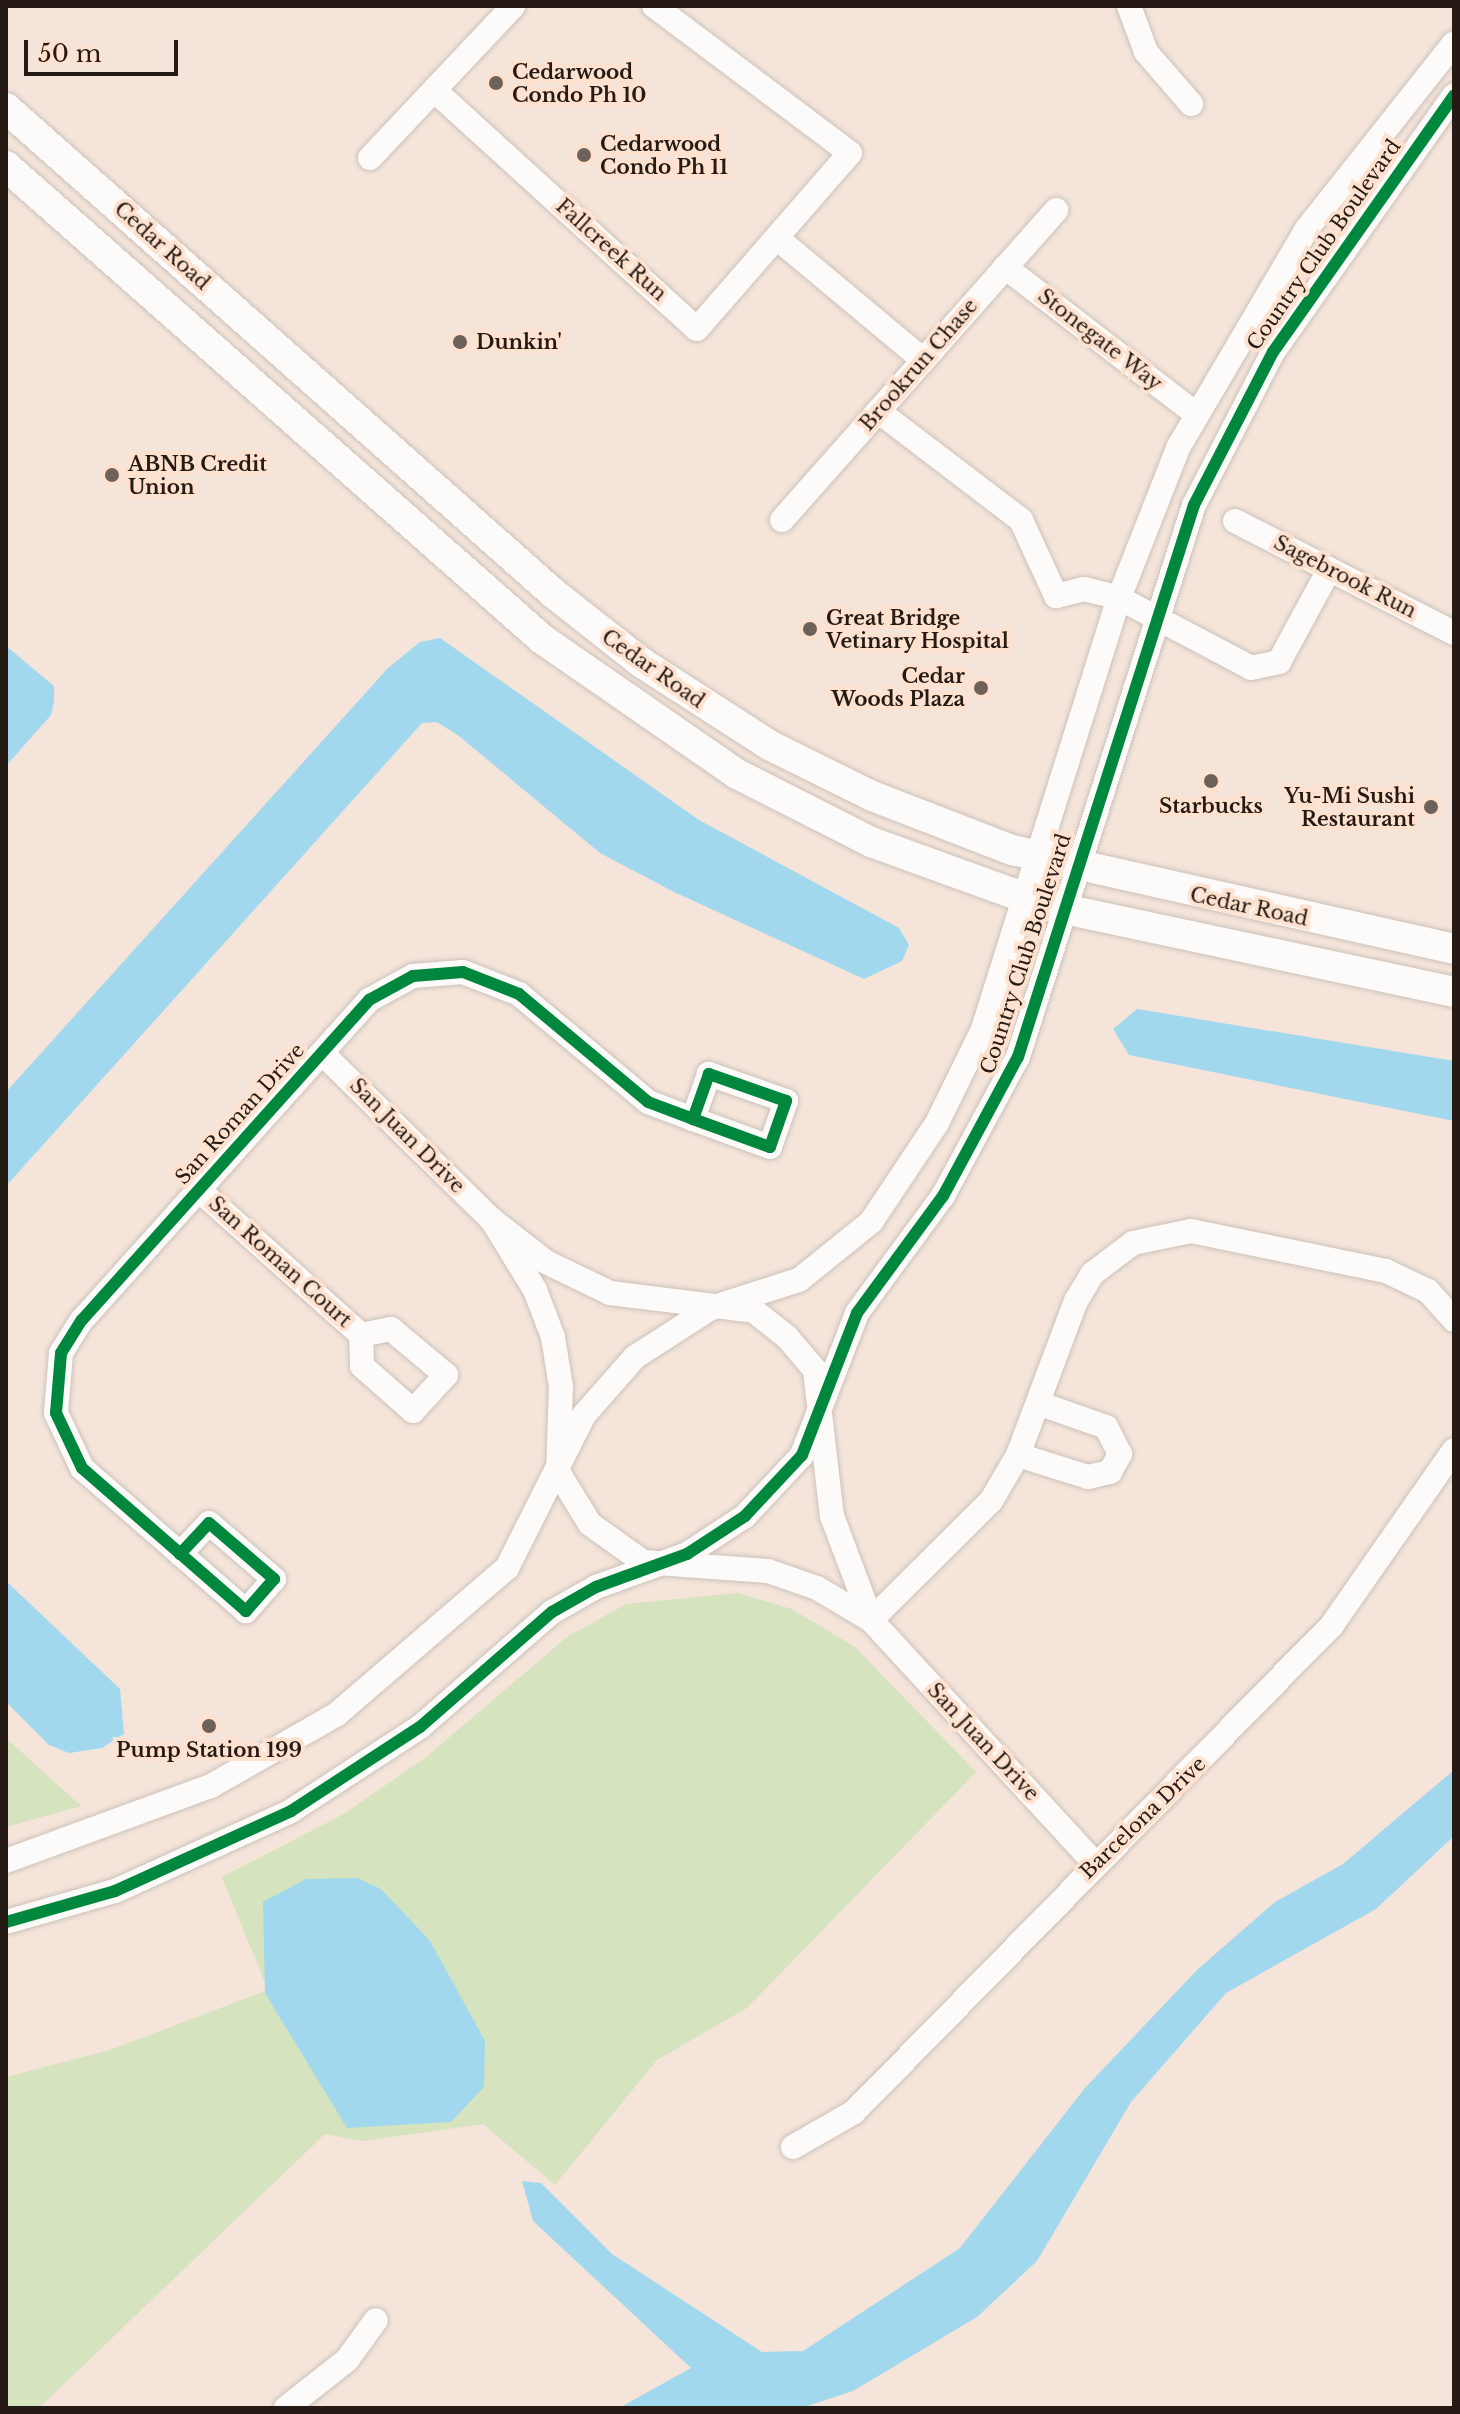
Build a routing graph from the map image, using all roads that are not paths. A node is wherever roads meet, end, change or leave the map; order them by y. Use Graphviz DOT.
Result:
graph roads {
  1 [pos="513,6"];
  2 [pos="654,6"];
  3 [pos="1129,6"];
  4 [pos="1454,43"];
  5 [pos="434,90"];
  6 [pos="1454,95"];
  7 [pos="1191,104"];
  8 [pos="6,108"];
  9 [pos="370,158"];
  10 [pos="6,166"];
  11 [pos="1056,210"];
  12 [pos="778,239"];
  13 [pos="1005,267"];
  14 [pos="923,360"];
  15 [pos="878,411"];
  16 [pos="1196,414"];
  17 [pos="782,520"];
  18 [pos="1235,521"];
  19 [pos="1329,570"];
  20 [pos="1137,609"];
  21 [pos="1454,633"];
  22 [pos="1037,857"];
  23 [pos="1076,868"];
  24 [pos="1024,898"];
  25 [pos="1064,910"];
  26 [pos="1454,949"];
  27 [pos="1454,992"];
  28 [pos="322,1053"];
  29 [pos="693,1119"];
  30 [pos="199,1190"];
  31 [pos="492,1220"];
  32 [pos="726,1304"];
  33 [pos="1454,1320"];
  34 [pos="361,1335"];
  35 [pos="824,1401"];
  36 [pos="1038,1403"];
  37 [pos="1454,1450"];
  38 [pos="1018,1455"];
  39 [pos="558,1472"];
  40 [pos="180,1554"];
  41 [pos="666,1564"];
  42 [pos="871,1620"];
  43 [pos="6,1861"];
  44 [pos="1095,1864"];
  45 [pos="6,1922"];
  46 [pos="793,2147"];
  47 [pos="376,2320"];
  48 [pos="286,2408"];
  1 -- 5 [label="street"];
  2 -- 12 [label="street, Fallcreek Run"];
  3 -- 7 [label="street"];
  4 -- 16 [label="street, Country Club Boulevard"];
  5 -- 9 [label="street"];
  5 -- 12 [label="street, Fallcreek Run"];
  6 -- 20 [label="street, Country Club Boulevard"];
  8 -- 22 [label="main road, Cedar Road"];
  10 -- 24 [label="main road, Cedar Road"];
  11 -- 13 [label="street, Brookrun Chase"];
  12 -- 14 [label="street"];
  13 -- 14 [label="street, Brookrun Chase"];
  13 -- 16 [label="street, Stonegate Way"];
  14 -- 15 [label="street, Brookrun Chase"];
  15 -- 17 [label="street, Brookrun Chase"];
  15 -- 20 [label="street"];
  16 -- 20 [label="street, Country Club Boulevard"];
  18 -- 19 [label="street, Sagebrook Run"];
  19 -- 20 [label="street"];
  19 -- 21 [label="street, Sagebrook Run"];
  20 -- 22 [label="street, Country Club Boulevard"];
  20 -- 23 [label="street, Country Club Boulevard"];
  22 -- 23 [label="main road, Cedar Road"];
  22 -- 24 [label="street, Country Club Boulevard"];
  23 -- 25 [label="street, Country Club Boulevard"];
  23 -- 26 [label="main road, Cedar Road"];
  24 -- 25 [label="main road, Cedar Road"];
  24 -- 32 [label="street, Country Club Boulevard"];
  25 -- 27 [label="main road, Cedar Road"];
  25 -- 35 [label="street, Country Club Boulevard"];
  28 -- 29 [label="street, San Roman Drive"];
  28 -- 30 [label="street, San Roman Drive"];
  28 -- 31 [label="street, San Juan Drive"];
  30 -- 34 [label="street, San Roman Court"];
  30 -- 40 [label="street, San Roman Drive"];
  31 -- 32 [label="street, San Juan Drive"];
  31 -- 39 [label="street, San Juan Drive"];
  32 -- 35 [label="street, San Juan Drive"];
  32 -- 39 [label="street, Country Club Boulevard"];
  33 -- 36 [label="street"];
  35 -- 41 [label="street, Country Club Boulevard"];
  35 -- 42 [label="street, San Juan Drive"];
  36 -- 38 [label="street"];
  36 -- 38 [label="street"];
  37 -- 44 [label="street, Barcelona Drive"];
  38 -- 42 [label="street"];
  39 -- 41 [label="street, San Juan Drive"];
  39 -- 43 [label="street, Country Club Boulevard"];
  41 -- 42 [label="street, San Juan Drive"];
  41 -- 45 [label="street, Country Club Boulevard"];
  42 -- 44 [label="street, San Juan Drive"];
  44 -- 46 [label="street, Barcelona Drive"];
  47 -- 48 [label="street"];
}
